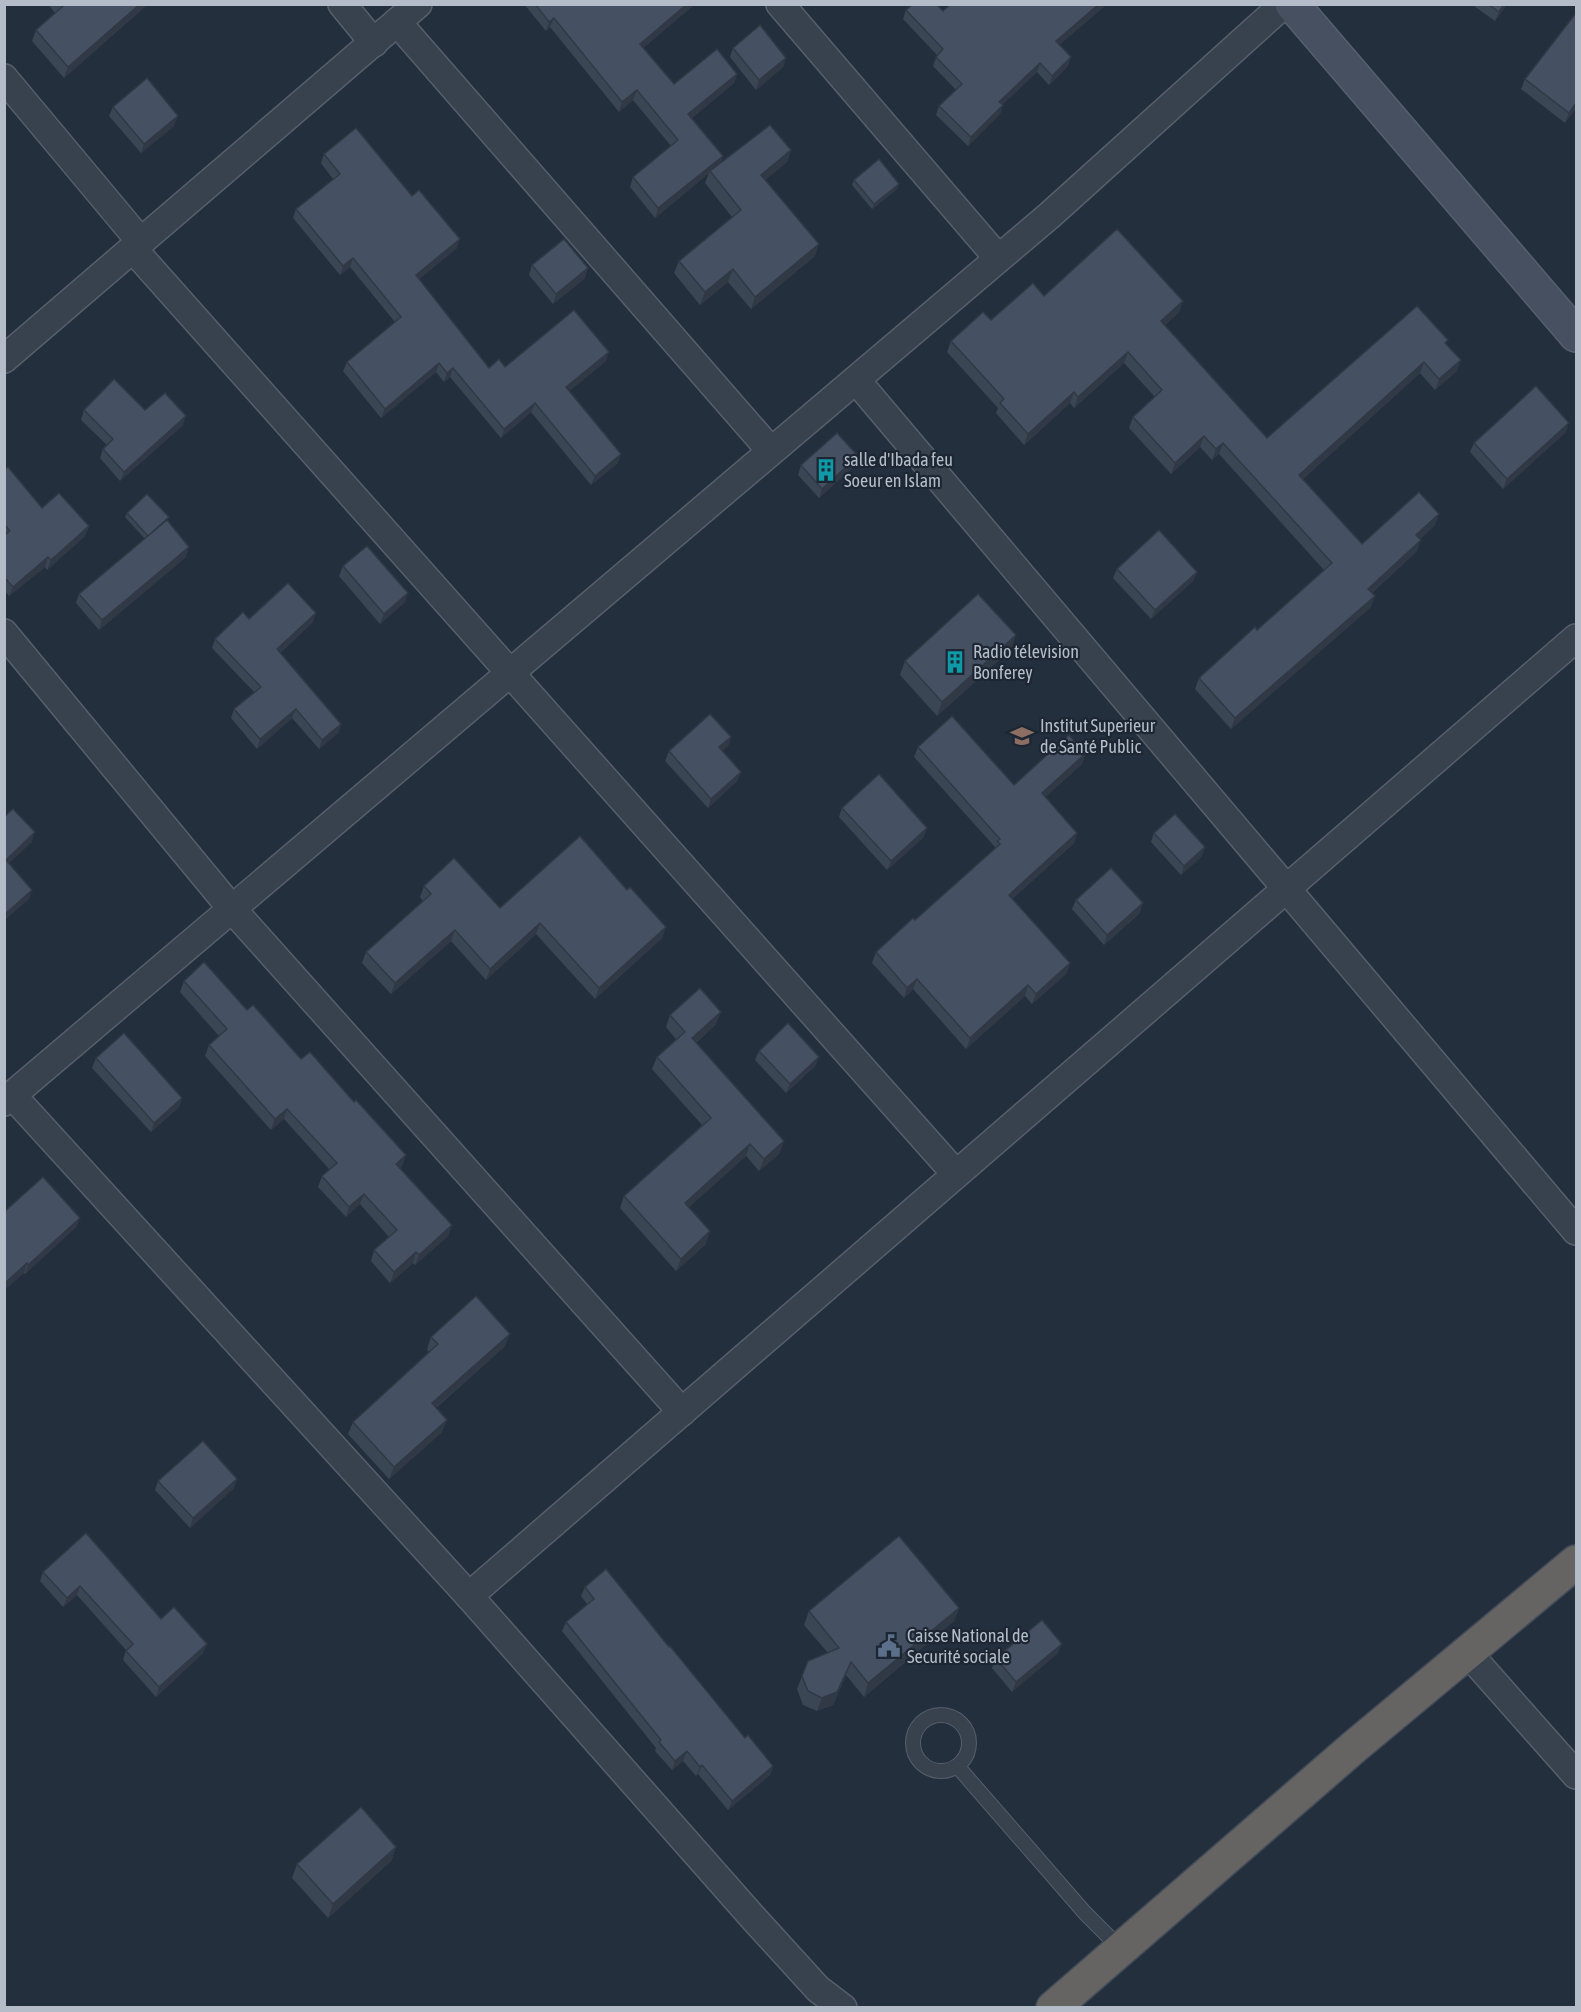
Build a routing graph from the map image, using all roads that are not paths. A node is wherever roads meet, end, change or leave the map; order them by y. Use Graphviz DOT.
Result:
graph roads {
  1 [pos="342,4"];
  2 [pos="418,4"];
  3 [pos="780,4"];
  4 [pos="1284,4"];
  5 [pos="1292,4"];
  6 [pos="397,22"];
  7 [pos="374,42"];
  8 [pos="4,78"];
  9 [pos="137,245"];
  10 [pos="998,258"];
  11 [pos="1576,335"];
  12 [pos="4,359"];
  13 [pos="856,380"];
  14 [pos="771,451"];
  15 [pos="4,633"];
  16 [pos="1576,638"];
  17 [pos="510,673"];
  18 [pos="1287,888"];
  19 [pos="232,909"];
  20 [pos="8,1099"];
  21 [pos="956,1174"];
  22 [pos="1576,1231"];
  23 [pos="682,1412"];
  24 [pos="1576,1562"];
  25 [pos="469,1596"];
  26 [pos="1468,1653"];
  27 [pos="958,1767"];
  28 [pos="1576,1774"];
  29 [pos="1121,1949"];
  30 [pos="843,2007"];
  31 [pos="1053,2007"];
  1 -- 7 [label="street"];
  2 -- 6 [label="street"];
  3 -- 10 [label="street"];
  4 -- 10 [label="street"];
  5 -- 11 [label="main road"];
  6 -- 7 [label="street"];
  6 -- 14 [label="street"];
  7 -- 9 [label="street"];
  8 -- 9 [label="street"];
  9 -- 12 [label="street"];
  9 -- 17 [label="street"];
  10 -- 13 [label="street"];
  13 -- 14 [label="street"];
  13 -- 18 [label="street"];
  14 -- 17 [label="street"];
  15 -- 19 [label="street"];
  16 -- 18 [label="street"];
  17 -- 19 [label="street"];
  17 -- 21 [label="street"];
  18 -- 21 [label="street"];
  18 -- 22 [label="street"];
  19 -- 20 [label="street"];
  19 -- 23 [label="street"];
  20 -- 25 [label="street"];
  21 -- 23 [label="street"];
  23 -- 25 [label="street"];
  24 -- 26 [label="highway"];
  25 -- 30 [label="street"];
  26 -- 28 [label="street"];
  26 -- 29 [label="highway"];
  27 -- 27 [label="lane"];
  27 -- 29 [label="lane"];
  29 -- 31 [label="highway"];
}
